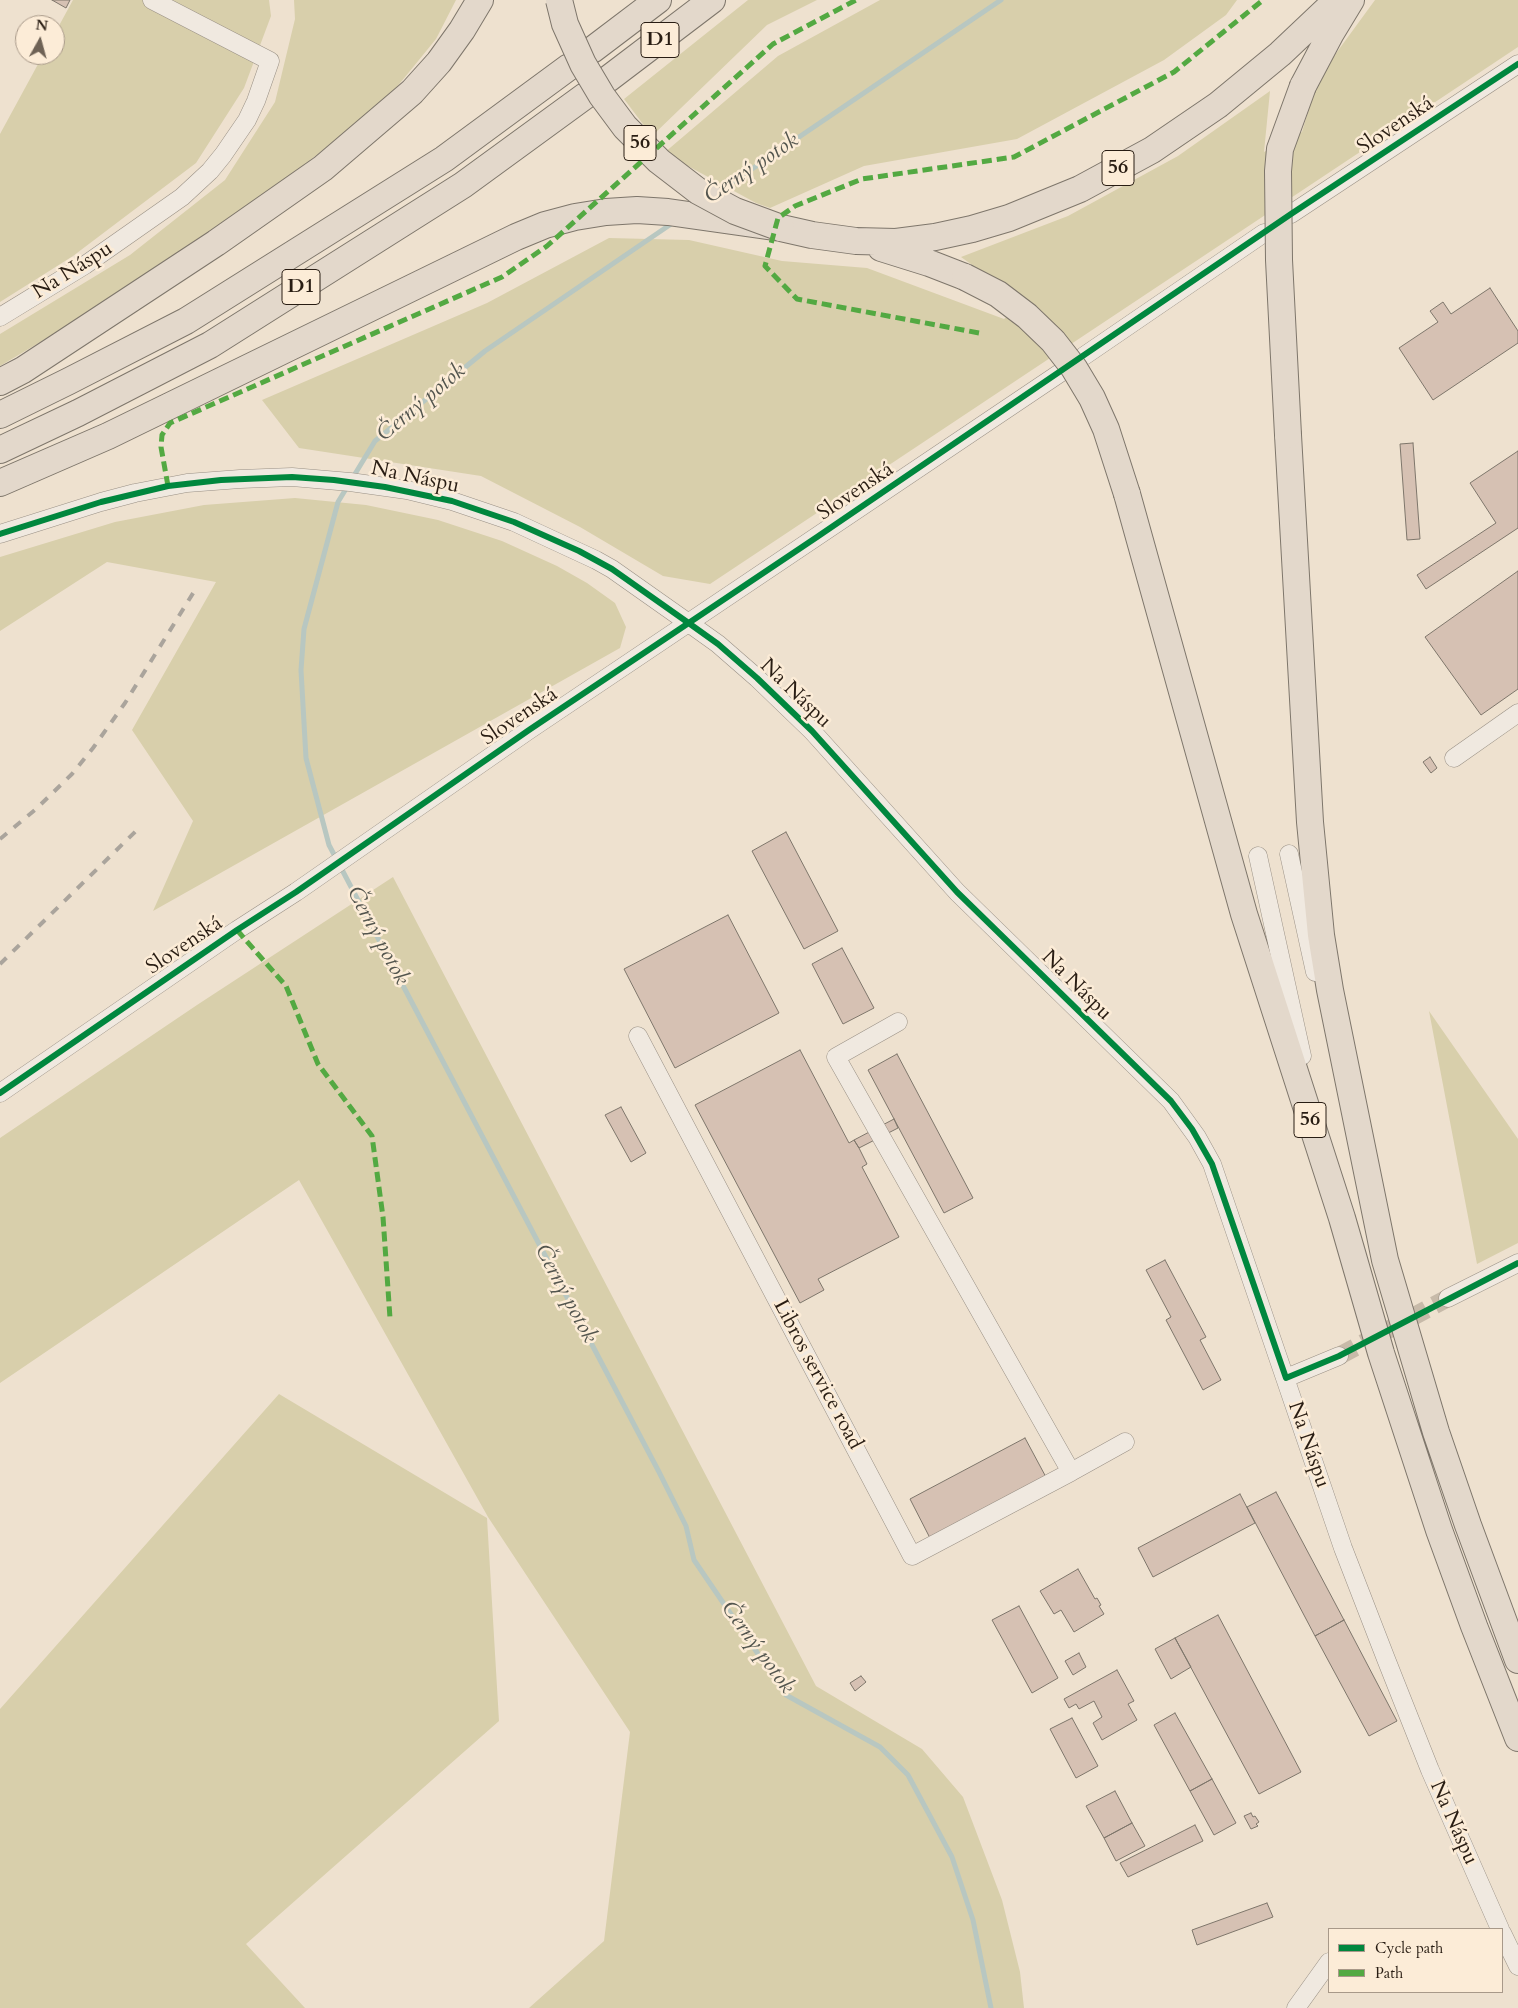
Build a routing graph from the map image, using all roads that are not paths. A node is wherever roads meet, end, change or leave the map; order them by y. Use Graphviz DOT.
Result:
graph roads {
  1 [pos="152,0"];
  2 [pos="480,0"];
  3 [pos="559,0"];
  4 [pos="658,0"];
  5 [pos="712,0"];
  6 [pos="1337,0"];
  7 [pos="1351,0"];
  8 [pos="592,50"];
  9 [pos="1518,64"];
  10 [pos="569,67"];
  11 [pos="608,79"];
  12 [pos="585,96"];
  13 [pos="1291,214"];
  14 [pos="781,228"];
  15 [pos="1264,233"];
  16 [pos="856,241"];
  17 [pos="0,317"];
  18 [pos="1084,356"];
  19 [pos="1060,373"];
  20 [pos="0,382"];
  21 [pos="0,415"];
  22 [pos="0,450"];
  23 [pos="0,483"];
  24 [pos="0,534"];
  25 [pos="690,624"];
  26 [pos="1518,712"];
  27 [pos="1454,758"];
  28 [pos="1289,854"];
  29 [pos="1258,856"];
  30 [pos="898,1022"];
  31 [pos="638,1036"];
  32 [pos="0,1093"];
  33 [pos="1374,1213"];
  34 [pos="1342,1218"];
  35 [pos="1518,1263"];
  36 [pos="1448,1298"];
  37 [pos="1339,1356"];
  38 [pos="1286,1378"];
  39 [pos="1125,1442"];
  40 [pos="1071,1472"];
  41 [pos="1518,1660"];
  42 [pos="1518,1738"];
  43 [pos="1500,1928"];
  44 [pos="1503,1935"];
  45 [pos="1328,1963"];
  46 [pos="1518,1966"];
  47 [pos="1296,2008"];
  1 -- 17 [label="street, Na Náspu"];
  2 -- 20 [label="highway"];
  3 -- 14 [label="highway, 56, bridge"];
  4 -- 8 [label="highway, D1"];
  5 -- 11 [label="highway, D1"];
  6 -- 16 [label="highway, 56"];
  7 -- 33 [label="highway, 56, bridge"];
  9 -- 13 [label="street, Slovenská"];
  10 -- 21 [label="highway, D1"];
  12 -- 22 [label="highway, D1"];
  14 -- 16 [label="highway, 56"];
  14 -- 23 [label="highway, D1, bridge"];
  15 -- 18 [label="street"];
  16 -- 34 [label="highway, 56, bridge"];
  19 -- 25 [label="street, Slovenská"];
  24 -- 25 [label="street, Na Náspu"];
  25 -- 32 [label="street, Slovenská"];
  25 -- 38 [label="street, Na Náspu"];
  26 -- 27 [label="street"];
  28 -- 33 [label="street"];
  29 -- 34 [label="street"];
  30 -- 40 [label="street"];
  31 -- 40 [label="street, Libros service road"];
  33 -- 41 [label="highway, 56"];
  34 -- 42 [label="highway, 56"];
  35 -- 36 [label="street"];
  37 -- 38 [label="street"];
  38 -- 43 [label="street, Na Náspu"];
  39 -- 40 [label="street"];
  44 -- 46 [label="street"];
  45 -- 47 [label="street"];
}
